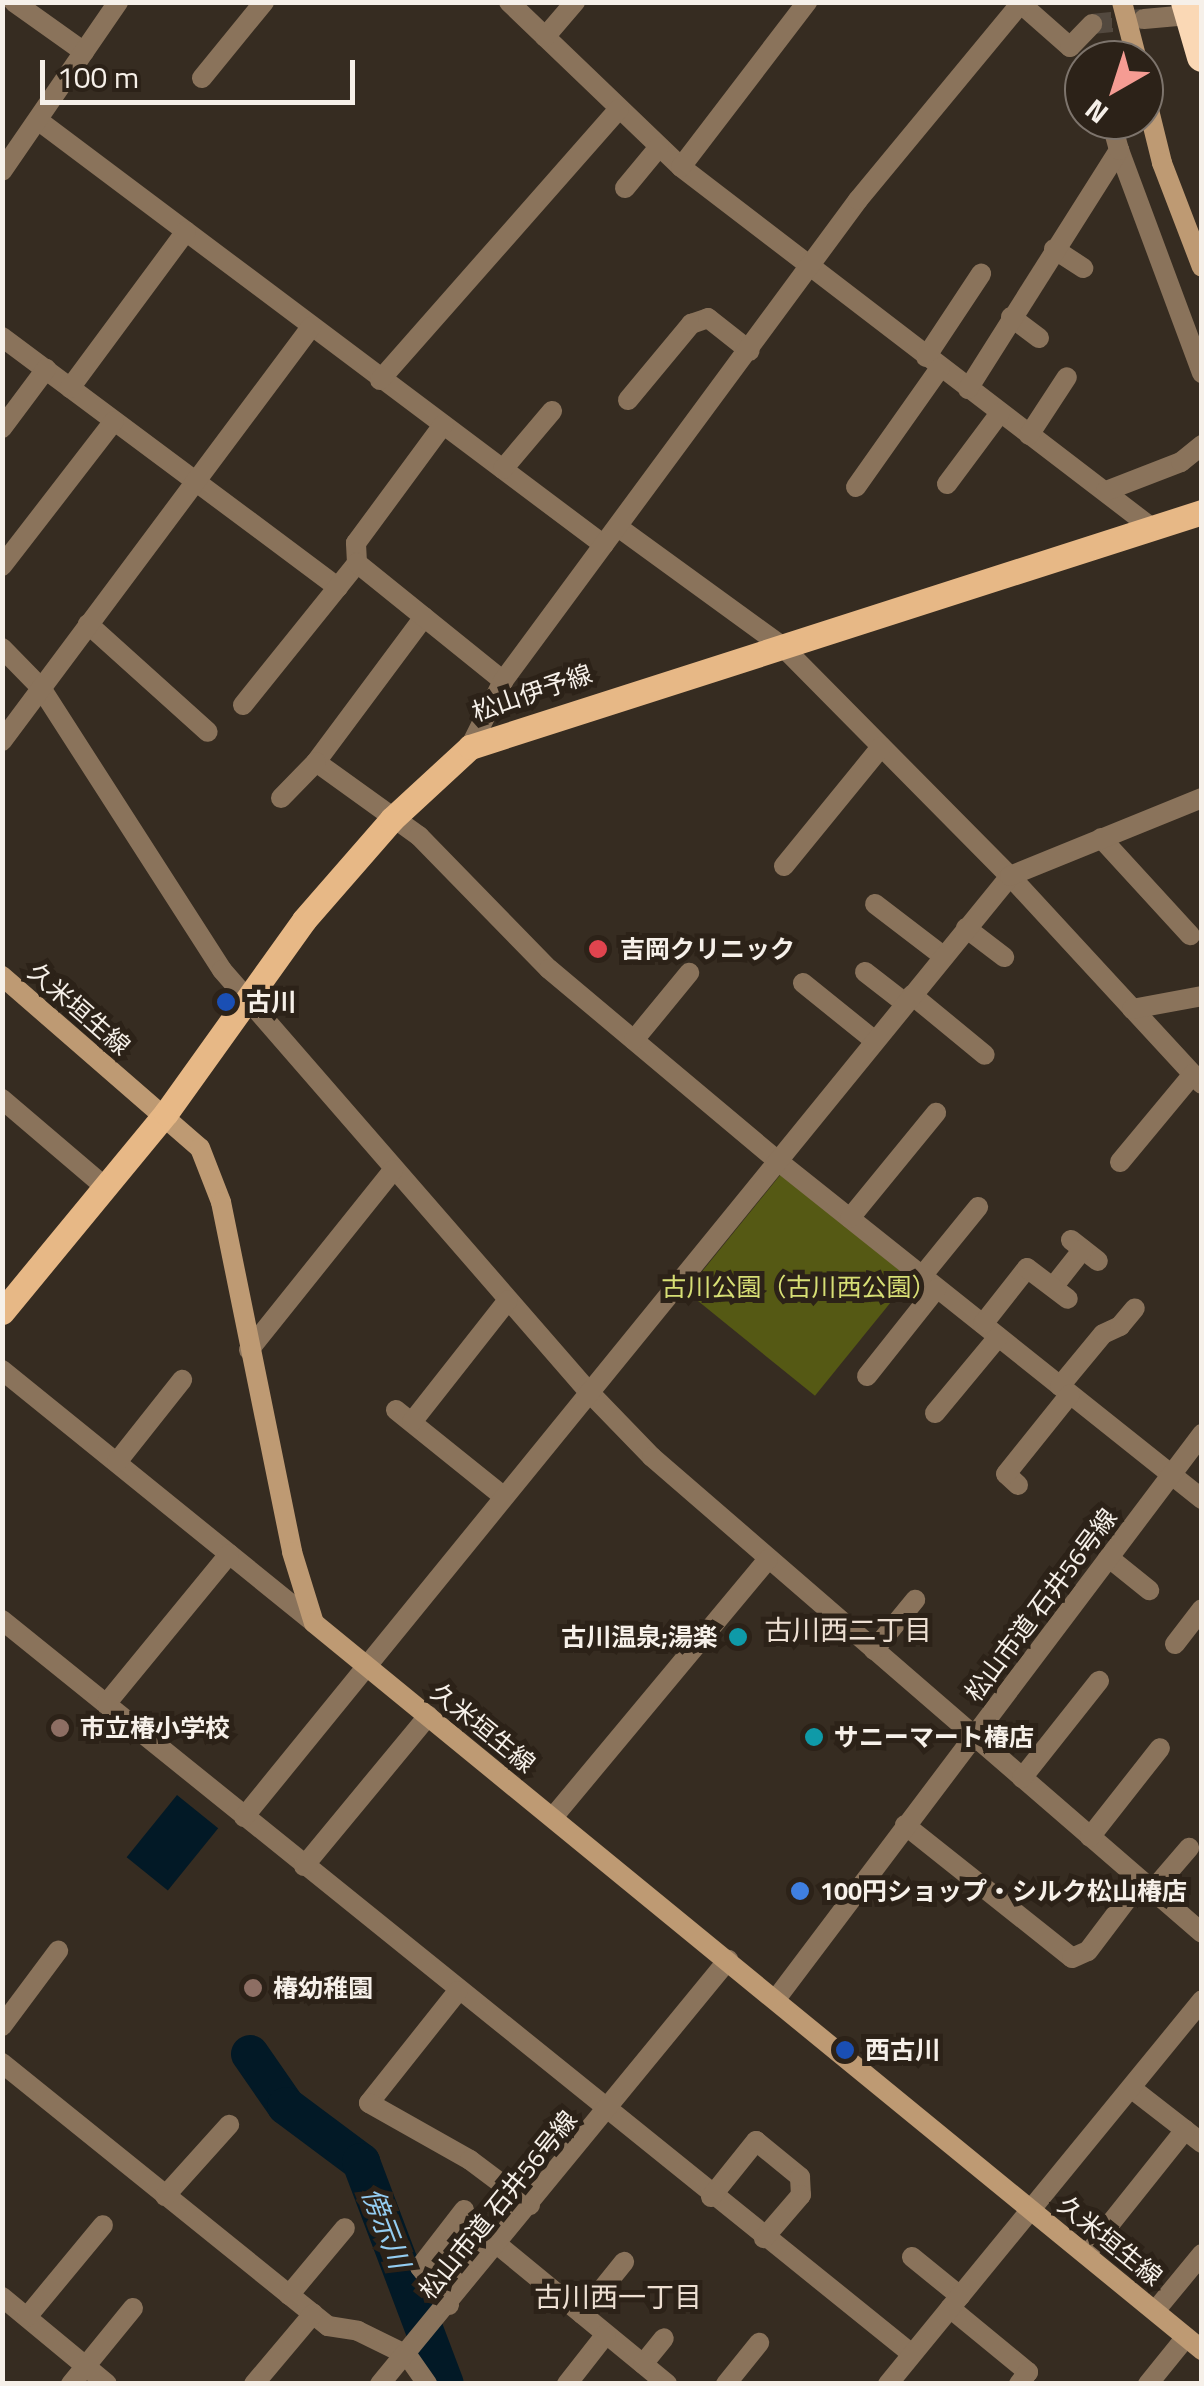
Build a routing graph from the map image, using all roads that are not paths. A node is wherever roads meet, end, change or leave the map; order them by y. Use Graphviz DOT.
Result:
graph roads {
  1 [pos="14,2"];
  2 [pos="118,2"];
  3 [pos="234,2"];
  4 [pos="510,2"];
  5 [pos="575,2"];
  6 [pos="807,2"];
  7 [pos="1122,2"];
  8 [pos="1186,2"];
  9 [pos="1021,3"];
  10 [pos="258,10"];
  11 [pos="1202,14"];
  12 [pos="1144,19"];
  13 [pos="1092,24"];
  14 [pos="545,37"];
  15 [pos="1084,40"];
  16 [pos="1131,40"];
  17 [pos="1064,41"];
  18 [pos="84,52"];
  19 [pos="1202,57"];
  20 [pos="202,78"];
  21 [pos="620,109"];
  22 [pos="39,121"];
  23 [pos="1116,140"];
  24 [pos="1156,140"];
  25 [pos="659,147"];
  26 [pos="1118,150"];
  27 [pos="682,167"];
  28 [pos="2,172"];
  29 [pos="625,188"];
  30 [pos="186,231"];
  31 [pos="1054,249"];
  32 [pos="1202,266"];
  33 [pos="1083,268"];
  34 [pos="810,270"];
  35 [pos="981,274"];
  36 [pos="1010,317"];
  37 [pos="311,327"];
  38 [pos="2,337"];
  39 [pos="1039,338"];
  40 [pos="750,351"];
  41 [pos="933,362"];
  42 [pos="46,370"];
  43 [pos="1202,373"];
  44 [pos="1067,377"];
  45 [pos="380,380"];
  46 [pos="70,388"];
  47 [pos="968,389"];
  48 [pos="628,400"];
  49 [pos="552,411"];
  50 [pos="1000,413"];
  51 [pos="114,420"];
  52 [pos="443,425"];
  53 [pos="2,428"];
  54 [pos="1029,435"];
  55 [pos="1202,445"];
  56 [pos="503,470"];
  57 [pos="193,480"];
  58 [pos="947,484"];
  59 [pos="856,487"];
  60 [pos="1106,492"];
  61 [pos="1202,512"];
  62 [pos="618,527"];
  63 [pos="1152,528"];
  64 [pos="604,545"];
  65 [pos="358,563"];
  66 [pos="2,566"];
  67 [pos="338,587"];
  68 [pos="424,617"];
  69 [pos="88,624"];
  70 [pos="783,647"];
  71 [pos="2,648"];
  72 [pos="503,681"];
  73 [pos="41,688"];
  74 [pos="243,705"];
  75 [pos="208,732"];
  76 [pos="2,741"];
  77 [pos="470,746"];
  78 [pos="881,748"];
  79 [pos="316,762"];
  80 [pos="281,798"];
  81 [pos="1202,798"];
  82 [pos="392,819"];
  83 [pos="1101,838"];
  84 [pos="784,866"];
  85 [pos="1010,876"];
  86 [pos="875,904"];
  87 [pos="966,928"];
  88 [pos="1190,935"];
  89 [pos="943,956"];
  90 [pos="1004,957"];
  91 [pos="865,972"];
  92 [pos="689,973"];
  93 [pos="2,976"];
  94 [pos="803,983"];
  95 [pos="1202,996"];
  96 [pos="246,999"];
  97 [pos="908,999"];
  98 [pos="1132,1009"];
  99 [pos="634,1040"];
  100 [pos="875,1041"];
  101 [pos="985,1055"];
  102 [pos="1197,1079"];
  103 [pos="2,1099"];
  104 [pos="936,1112"];
  105 [pos="166,1113"];
  106 [pos="778,1160"];
  107 [pos="1120,1162"];
  108 [pos="393,1170"];
  109 [pos="105,1187"];
  110 [pos="978,1207"];
  111 [pos="850,1218"];
  112 [pos="1084,1250"];
  113 [pos="930,1282"];
  114 [pos="508,1300"];
  115 [pos="1135,1308"];
  116 [pos="2,1312"];
  117 [pos="990,1331"];
  118 [pos="249,1350"];
  119 [pos="2,1370"];
  120 [pos="866,1376"];
  121 [pos="182,1380"];
  122 [pos="1065,1390"];
  123 [pos="589,1392"];
  124 [pos="935,1413"];
  125 [pos="1202,1434"];
  126 [pos="117,1462"];
  127 [pos="1172,1475"];
  128 [pos="1018,1485"];
  129 [pos="502,1496"];
  130 [pos="1202,1499"];
  131 [pos="230,1554"];
  132 [pos="1108,1557"];
  133 [pos="768,1559"];
  134 [pos="1149,1590"];
  135 [pos="915,1600"];
  136 [pos="1202,1609"];
  137 [pos="2,1620"];
  138 [pos="314,1623"];
  139 [pos="1175,1644"];
  140 [pos="874,1650"];
  141 [pos="365,1665"];
  142 [pos="1099,1681"];
  143 [pos="106,1704"];
  144 [pos="428,1716"];
  145 [pos="972,1736"];
  146 [pos="1160,1748"];
  147 [pos="1022,1778"];
  148 [pos="554,1816"];
  149 [pos="244,1817"];
  150 [pos="906,1826"];
  151 [pos="1090,1837"];
  152 [pos="1189,1848"];
  153 [pos="304,1866"];
  154 [pos="1147,1886"];
  155 [pos="1202,1933"];
  156 [pos="58,1951"];
  157 [pos="728,1960"];
  158 [pos="458,1991"];
  159 [pos="776,1999"];
  160 [pos="1202,2000"];
  161 [pos="2,2026"];
  162 [pos="2,2063"];
  163 [pos="1131,2088"];
  164 [pos="605,2112"];
  165 [pos="228,2125"];
  166 [pos="1193,2137"];
  167 [pos="165,2196"];
  168 [pos="711,2196"];
  169 [pos="530,2205"];
  170 [pos="464,2210"];
  171 [pos="1032,2210"];
  172 [pos="103,2225"];
  173 [pos="346,2228"];
  174 [pos="764,2238"];
  175 [pos="498,2245"];
  176 [pos="1086,2254"];
  177 [pos="1202,2254"];
  178 [pos="912,2257"];
  179 [pos="624,2262"];
  180 [pos="289,2295"];
  181 [pos="2,2297"];
  182 [pos="955,2302"];
  183 [pos="449,2306"];
  184 [pos="133,2308"];
  185 [pos="1155,2311"];
  186 [pos="313,2314"];
  187 [pos="582,2314"];
  188 [pos="27,2316"];
  189 [pos="606,2334"];
  190 [pos="664,2338"];
  191 [pos="759,2342"];
  192 [pos="1194,2343"];
  193 [pos="418,2344"];
  194 [pos="912,2354"];
  195 [pos="643,2364"];
  196 [pos="85,2365"];
  197 [pos="567,2383"];
  198 [pos="71,2384"];
  199 [pos="106,2384"];
  200 [pos="254,2384"];
  201 [pos="380,2384"];
  202 [pos="426,2384"];
  203 [pos="667,2384"];
  204 [pos="726,2384"];
  205 [pos="888,2384"];
  206 [pos="1019,2384"];
  207 [pos="1148,2384"];
  1 -- 18 [label="street"];
  2 -- 18 [label="street"];
  3 -- 10 [label="street"];
  4 -- 14 [label="street"];
  5 -- 14 [label="street"];
  6 -- 27 [label="street"];
  7 -- 16 [label="main road"];
  8 -- 19 [label="highway, bridge"];
  9 -- 17 [label="street"];
  9 -- 34 [label="street"];
  10 -- 20 [label="street"];
  11 -- 12 [label="street"];
  13 -- 15 [label="street"];
  14 -- 21 [label="street"];
  18 -- 22 [label="street"];
  21 -- 25 [label="street"];
  21 -- 45 [label="street"];
  22 -- 28 [label="street"];
  22 -- 30 [label="street"];
  23 -- 26 [label="street"];
  24 -- 32 [label="main road"];
  25 -- 27 [label="street"];
  25 -- 29 [label="street"];
  26 -- 31 [label="street"];
  26 -- 43 [label="street"];
  27 -- 34 [label="street"];
  30 -- 37 [label="street"];
  30 -- 46 [label="street"];
  31 -- 33 [label="street"];
  31 -- 36 [label="street"];
  34 -- 40 [label="street"];
  34 -- 41 [label="street"];
  35 -- 41 [label="street"];
  36 -- 39 [label="street"];
  36 -- 47 [label="street"];
  37 -- 45 [label="street"];
  37 -- 57 [label="street"];
  38 -- 42 [label="street"];
  40 -- 48 [label="street"];
  40 -- 62 [label="street"];
  41 -- 47 [label="street"];
  41 -- 59 [label="street"];
  42 -- 46 [label="street"];
  42 -- 53 [label="street"];
  44 -- 54 [label="street"];
  45 -- 52 [label="street"];
  46 -- 51 [label="street"];
  47 -- 50 [label="street"];
  49 -- 56 [label="street"];
  50 -- 54 [label="street"];
  50 -- 58 [label="street"];
  51 -- 57 [label="street"];
  51 -- 66 [label="street"];
  52 -- 56 [label="street"];
  52 -- 65 [label="street"];
  54 -- 60 [label="street"];
  55 -- 60 [label="street"];
  56 -- 64 [label="street"];
  57 -- 67 [label="street"];
  57 -- 69 [label="street"];
  60 -- 63 [label="street"];
  61 -- 63 [label="main road, 松山伊予線"];
  62 -- 64 [label="street"];
  62 -- 70 [label="street"];
  63 -- 70 [label="main road, 松山伊予線"];
  64 -- 72 [label="street"];
  65 -- 67 [label="street"];
  65 -- 68 [label="street"];
  67 -- 74 [label="street"];
  68 -- 72 [label="street"];
  68 -- 79 [label="street"];
  69 -- 73 [label="street"];
  69 -- 75 [label="street"];
  70 -- 77 [label="main road, 松山伊予線"];
  70 -- 78 [label="street"];
  71 -- 73 [label="street"];
  72 -- 77 [label="street"];
  73 -- 76 [label="street"];
  73 -- 96 [label="street"];
  77 -- 82 [label="main road, 松山伊予線"];
  78 -- 84 [label="street"];
  78 -- 85 [label="street"];
  79 -- 80 [label="street"];
  79 -- 82 [label="street"];
  81 -- 83 [label="street"];
  82 -- 96 [label="main road, 松山伊予線"];
  82 -- 99 [label="street"];
  83 -- 85 [label="street"];
  83 -- 88 [label="street"];
  85 -- 87 [label="street"];
  85 -- 98 [label="street"];
  86 -- 89 [label="street"];
  87 -- 89 [label="street"];
  87 -- 90 [label="street"];
  89 -- 97 [label="street"];
  91 -- 97 [label="street"];
  92 -- 99 [label="street"];
  93 -- 105 [label="main road, 久米垣生線"];
  94 -- 100 [label="street"];
  95 -- 98 [label="street"];
  96 -- 105 [label="main road, 松山伊予線"];
  96 -- 108 [label="street"];
  97 -- 100 [label="street"];
  97 -- 101 [label="street"];
  98 -- 102 [label="street"];
  99 -- 106 [label="street"];
  100 -- 106 [label="street"];
  102 -- 107 [label="street"];
  103 -- 109 [label="street"];
  104 -- 111 [label="street"];
  105 -- 109 [label="main road, 松山伊予線"];
  105 -- 118 [label="main road, 久米垣生線"];
  106 -- 111 [label="street"];
  106 -- 123 [label="street"];
  108 -- 114 [label="street"];
  108 -- 118 [label="street"];
  109 -- 116 [label="main road, 松山伊予線"];
  110 -- 113 [label="street"];
  111 -- 113 [label="street"];
  112 -- 117 [label="street"];
  113 -- 117 [label="street"];
  113 -- 120 [label="street"];
  114 -- 123 [label="street"];
  114 -- 129 [label="street"];
  115 -- 122 [label="street"];
  117 -- 122 [label="street"];
  117 -- 124 [label="street"];
  118 -- 138 [label="main road, 久米垣生線"];
  119 -- 126 [label="street"];
  121 -- 126 [label="street"];
  122 -- 127 [label="street"];
  122 -- 128 [label="street"];
  123 -- 129 [label="street"];
  123 -- 133 [label="street"];
  125 -- 127 [label="street, 松山市道 石井56号線"];
  126 -- 131 [label="street"];
  127 -- 130 [label="street"];
  127 -- 132 [label="street, 松山市道 石井56号線"];
  129 -- 141 [label="street"];
  131 -- 138 [label="street"];
  131 -- 143 [label="street"];
  132 -- 134 [label="street"];
  132 -- 145 [label="street, 松山市道 石井56号線"];
  133 -- 140 [label="street"];
  133 -- 148 [label="street"];
  135 -- 140 [label="street"];
  136 -- 139 [label="street"];
  137 -- 143 [label="street"];
  138 -- 141 [label="main road, 久米垣生線"];
  140 -- 145 [label="street"];
  141 -- 144 [label="main road, 久米垣生線"];
  141 -- 149 [label="street"];
  142 -- 147 [label="street"];
  143 -- 149 [label="street"];
  144 -- 148 [label="main road, 久米垣生線"];
  144 -- 153 [label="street"];
  145 -- 147 [label="street"];
  145 -- 150 [label="street, 松山市道 石井56号線"];
  146 -- 151 [label="street"];
  147 -- 151 [label="street"];
  148 -- 157 [label="main road, 久米垣生線"];
  149 -- 153 [label="street"];
  150 -- 154 [label="street"];
  150 -- 159 [label="street, 松山市道 石井56号線"];
  151 -- 154 [label="street"];
  152 -- 154 [label="street"];
  153 -- 158 [label="street"];
  154 -- 155 [label="street"];
  156 -- 161 [label="street"];
  157 -- 159 [label="main road, 久米垣生線"];
  157 -- 164 [label="street, 松山市道 石井56号線"];
  158 -- 164 [label="street"];
  158 -- 169 [label="street"];
  159 -- 171 [label="main road, 久米垣生線"];
  160 -- 163 [label="street"];
  162 -- 167 [label="street"];
  163 -- 166 [label="street"];
  163 -- 171 [label="street"];
  164 -- 168 [label="street"];
  164 -- 169 [label="street, 松山市道 石井56号線"];
  165 -- 167 [label="street"];
  166 -- 176 [label="street"];
  167 -- 180 [label="street"];
  168 -- 174 [label="street"];
  168 -- 174 [label="street"];
  169 -- 175 [label="street, 松山市道 石井56号線"];
  170 -- 183 [label="street"];
  171 -- 176 [label="main road, 久米垣生線"];
  171 -- 182 [label="street"];
  172 -- 188 [label="street"];
  173 -- 180 [label="street"];
  174 -- 194 [label="street"];
  175 -- 183 [label="street, 松山市道 石井56号線"];
  175 -- 187 [label="street"];
  176 -- 185 [label="main road, 久米垣生線"];
  177 -- 185 [label="street"];
  178 -- 182 [label="street"];
  179 -- 187 [label="street"];
  180 -- 186 [label="street"];
  181 -- 188 [label="street"];
  182 -- 194 [label="street"];
  182 -- 206 [label="street"];
  183 -- 193 [label="street, 松山市道 石井56号線"];
  184 -- 196 [label="street"];
  185 -- 192 [label="main road, 久米垣生線"];
  186 -- 193 [label="street"];
  186 -- 200 [label="street"];
  187 -- 189 [label="street"];
  188 -- 196 [label="street"];
  189 -- 195 [label="street"];
  189 -- 197 [label="street"];
  190 -- 195 [label="street"];
  191 -- 204 [label="street"];
  192 -- 207 [label="street"];
  193 -- 201 [label="street, 松山市道 石井56号線"];
  193 -- 202 [label="street"];
  194 -- 205 [label="street"];
  195 -- 203 [label="street"];
  196 -- 198 [label="street"];
  196 -- 199 [label="street"];
}
